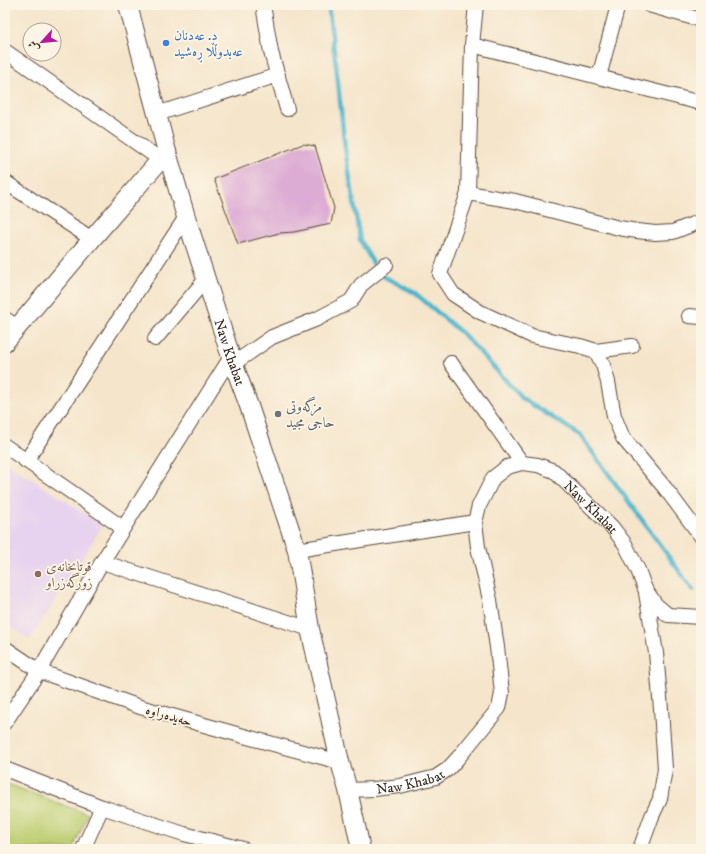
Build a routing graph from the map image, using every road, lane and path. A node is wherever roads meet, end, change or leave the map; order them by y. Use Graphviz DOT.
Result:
graph roads {
  1 [pos="128,5"];
  2 [pos="263,5"];
  3 [pos="476,5"];
  4 [pos="618,5"];
  5 [pos="648,5"];
  6 [pos="701,20"];
  7 [pos="472,45"];
  8 [pos="5,51"];
  9 [pos="278,75"];
  10 [pos="599,77"];
  11 [pos="701,103"];
  12 [pos="286,109"];
  13 [pos="157,114"];
  14 [pos="164,156"];
  15 [pos="5,182"];
  16 [pos="468,193"];
  17 [pos="186,217"];
  18 [pos="701,221"];
  19 [pos="92,239"];
  20 [pos="386,265"];
  21 [pos="206,279"];
  22 [pos="11,323"];
  23 [pos="155,339"];
  24 [pos="5,342"];
  25 [pos="632,346"];
  26 [pos="596,351"];
  27 [pos="232,360"];
  28 [pos="451,363"];
  29 [pos="5,446"];
  30 [pos="26,461"];
  31 [pos="522,463"];
  32 [pos="475,522"];
  33 [pos="123,528"];
  34 [pos="701,536"];
  35 [pos="297,550"];
  36 [pos="102,562"];
  37 [pos="645,589"];
  38 [pos="701,617"];
  39 [pos="310,629"];
  40 [pos="5,648"];
  41 [pos="39,671"];
  42 [pos="5,722"];
  43 [pos="340,762"];
  44 [pos="5,768"];
  45 [pos="348,790"];
  46 [pos="102,807"];
  47 [pos="215,845"];
  48 [pos="83,849"];
  49 [pos="243,849"];
  50 [pos="361,849"];
  51 [pos="640,849"];
  1 -- 13 [label="street, Naw Khabat"];
  2 -- 9 [label="street"];
  3 -- 7 [label="street"];
  4 -- 10 [label="street"];
  5 -- 6 [label="street"];
  7 -- 10 [label="street"];
  7 -- 16 [label="street"];
  8 -- 14 [label="street"];
  9 -- 12 [label="street"];
  9 -- 13 [label="street"];
  10 -- 11 [label="street"];
  13 -- 14 [label="street, Naw Khabat"];
  14 -- 17 [label="street, Naw Khabat"];
  14 -- 19 [label="street"];
  15 -- 19 [label="street"];
  16 -- 18 [label="street"];
  16 -- 26 [label="street"];
  17 -- 21 [label="street, Naw Khabat"];
  17 -- 30 [label="street"];
  19 -- 22 [label="street"];
  20 -- 27 [label="street"];
  21 -- 23 [label="street"];
  21 -- 27 [label="street, Naw Khabat"];
  22 -- 24 [label="street"];
  25 -- 26 [label="street"];
  26 -- 34 [label="street"];
  27 -- 33 [label="street"];
  27 -- 35 [label="street, Naw Khabat"];
  28 -- 31 [label="street"];
  29 -- 30 [label="street"];
  30 -- 33 [label="street"];
  31 -- 32 [label="street, Naw Khabat"];
  31 -- 37 [label="street, Naw Khabat"];
  32 -- 35 [label="street"];
  32 -- 45 [label="street, Naw Khabat"];
  33 -- 36 [label="street"];
  35 -- 39 [label="street, Naw Khabat"];
  36 -- 39 [label="street"];
  36 -- 41 [label="street"];
  37 -- 38 [label="street, Naw Khabat"];
  37 -- 51 [label="street"];
  39 -- 43 [label="street, Naw Khabat"];
  40 -- 41 [label="street, حەیدەراوە"];
  41 -- 42 [label="street"];
  41 -- 43 [label="street, حەیدەراوە"];
  43 -- 45 [label="street, Naw Khabat"];
  44 -- 46 [label="street"];
  45 -- 50 [label="street"];
  46 -- 47 [label="street"];
  46 -- 48 [label="street"];
  47 -- 49 [label="street"];
}
